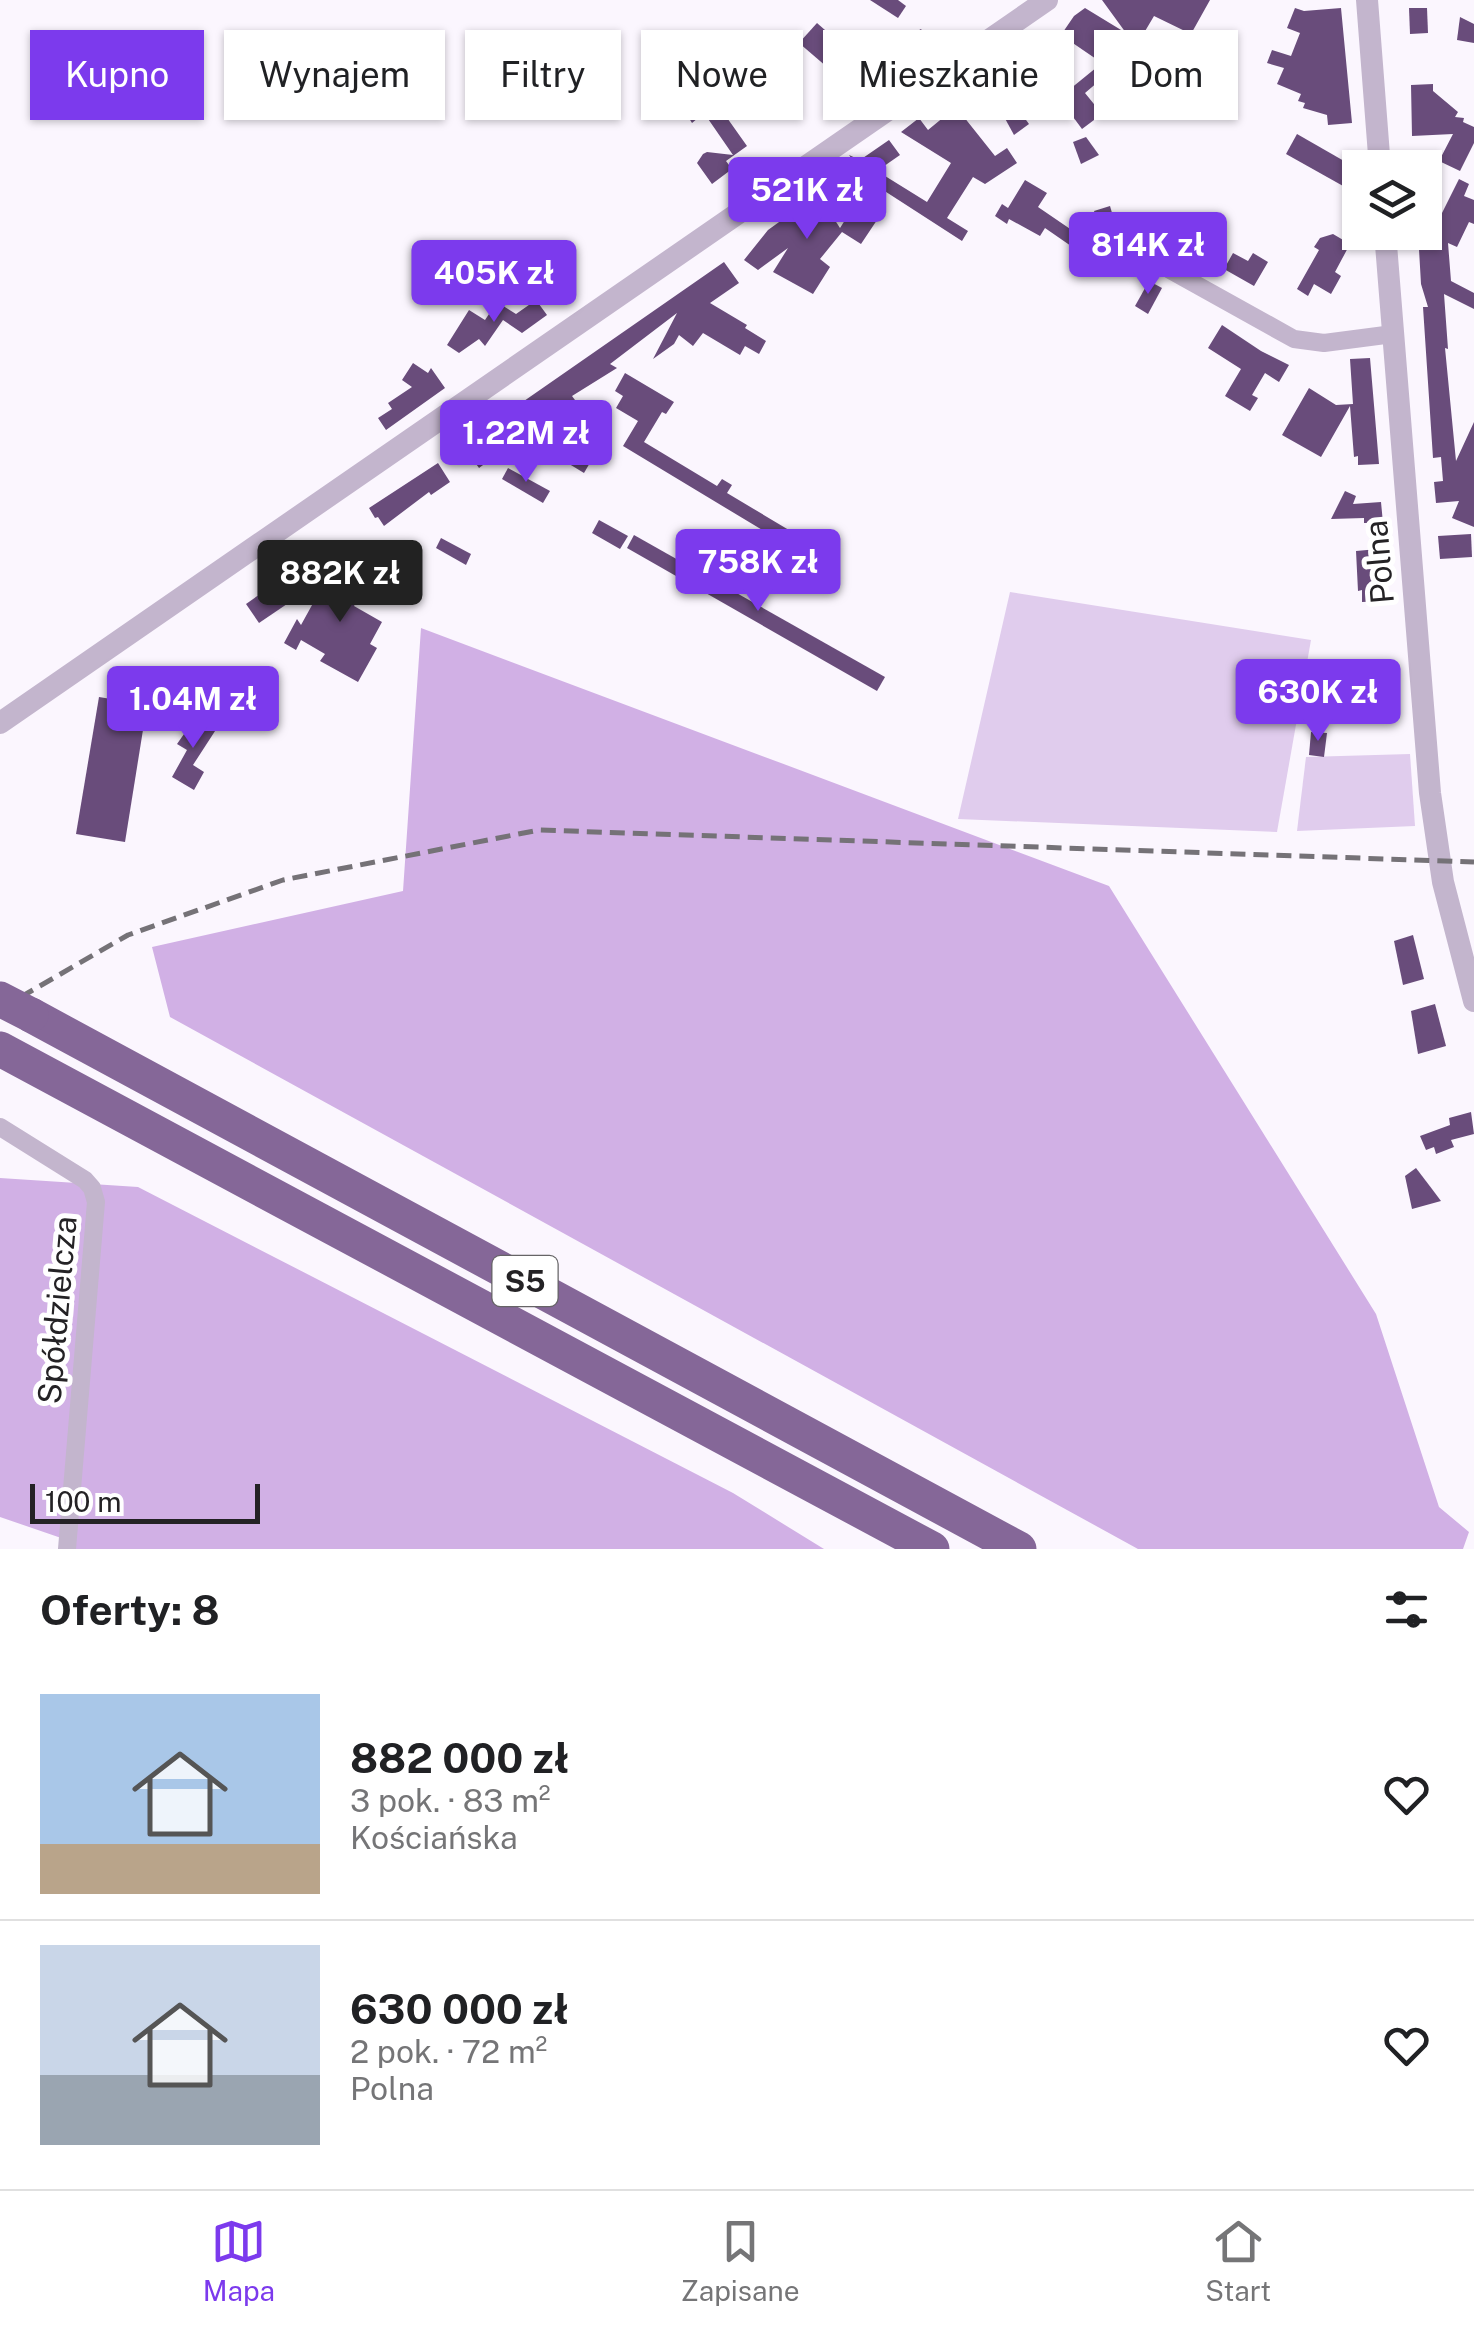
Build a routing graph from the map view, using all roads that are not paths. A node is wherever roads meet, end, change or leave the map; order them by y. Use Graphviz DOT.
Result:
graph roads {
  1 [pos="1047,0"];
  2 [pos="1366,0"];
  3 [pos="1378,150"];
  4 [pos="1386,250"];
  5 [pos="1170,270"];
  6 [pos="1393,334"];
  7 [pos="0,723"];
  8 [pos="1474,1001"];
  9 [pos="15,1007"];
  10 [pos="0,1049"];
  11 [pos="0,1128"];
  12 [pos="67,1549"];
  13 [pos="932,1549"];
  14 [pos="1019,1549"];
  1 -- 7 [label="street"];
  2 -- 3 [label="street"];
  4 -- 6 [label="street, Polna"];
  5 -- 6 [label="street"];
  6 -- 8 [label="street, Polna"];
  9 -- 14 [label="highway, S5"];
  10 -- 13 [label="highway, S5"];
  11 -- 12 [label="street, Spółdzielcza"];
}
